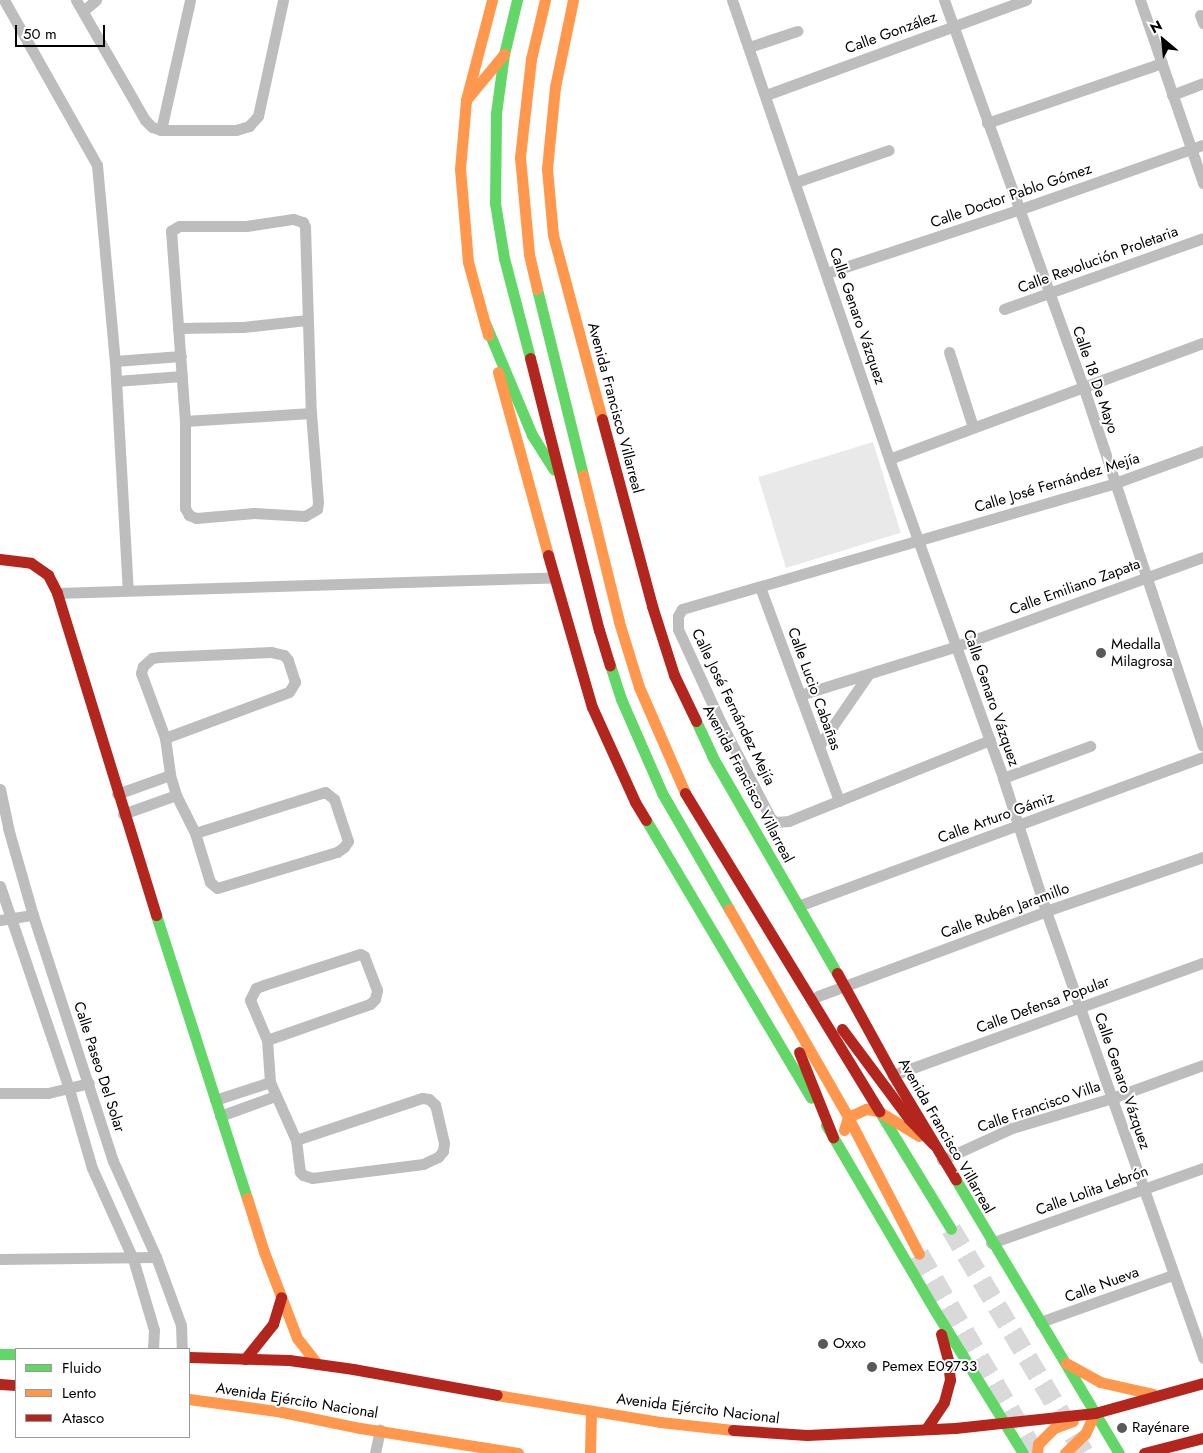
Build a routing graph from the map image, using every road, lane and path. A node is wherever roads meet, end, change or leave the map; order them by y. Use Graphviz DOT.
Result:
graph roads {
  1 [pos="4,0"];
  2 [pos="76,0"];
  3 [pos="96,0"];
  4 [pos="190,0"];
  5 [pos="283,0"];
  6 [pos="492,0"];
  7 [pos="517,0"];
  8 [pos="545,0"];
  9 [pos="574,0"];
  10 [pos="732,0"];
  11 [pos="944,0"];
  12 [pos="1026,0"];
  13 [pos="1140,0"];
  14 [pos="82,11"];
  15 [pos="954,26"];
  16 [pos="797,31"];
  17 [pos="749,47"];
  18 [pos="504,54"];
  19 [pos="1162,64"];
  20 [pos="1203,83"];
  21 [pos="766,95"];
  22 [pos="1172,95"];
  23 [pos="466,100"];
  24 [pos="987,123"];
  25 [pos="161,130"];
  26 [pos="1203,145"];
  27 [pos="1190,149"];
  28 [pos="889,150"];
  29 [pos="796,182"];
  30 [pos="1203,183"];
  31 [pos="1018,210"];
  32 [pos="1203,238"];
  33 [pos="827,273"];
  34 [pos="1049,294"];
  35 [pos="1004,309"];
  36 [pos="307,320"];
  37 [pos="485,323"];
  38 [pos="178,328"];
  39 [pos="1203,343"];
  40 [pos="949,352"];
  41 [pos="181,356"];
  42 [pos="114,361"];
  43 [pos="182,376"];
  44 [pos="116,381"];
  45 [pos="1083,386"];
  46 [pos="311,413"];
  47 [pos="185,421"];
  48 [pos="973,427"];
  49 [pos="1203,451"];
  50 [pos="889,459"];
  51 [pos="563,483"];
  52 [pos="1115,483"];
  53 [pos="919,539"];
  54 [pos="1203,557"];
  55 [pos="0,559"];
  56 [pos="554,577"];
  57 [pos="1147,578"];
  58 [pos="760,587"];
  59 [pos="128,590"];
  60 [pos="57,593"];
  61 [pos="957,646"];
  62 [pos="868,675"];
  63 [pos="800,695"];
  64 [pos="165,738"];
  65 [pos="990,740"];
  66 [pos="819,746"];
  67 [pos="1090,746"];
  68 [pos="1203,746"];
  69 [pos="1203,757"];
  70 [pos="170,776"];
  71 [pos="1003,778"];
  72 [pos="0,789"];
  73 [pos="117,794"];
  74 [pos="176,795"];
  75 [pos="839,801"];
  76 [pos="123,814"];
  77 [pos="1018,825"];
  78 [pos="195,833"];
  79 [pos="1203,857"];
  80 [pos="0,886"];
  81 [pos="798,906"];
  82 [pos="1046,911"];
  83 [pos="757,912"];
  84 [pos="33,915"];
  85 [pos="6,920"];
  86 [pos="754,952"];
  87 [pos="1203,963"];
  88 [pos="845,986"];
  89 [pos="818,996"];
  90 [pos="1080,1007"];
  91 [pos="267,1040"];
  92 [pos="1203,1065"];
  93 [pos="893,1075"];
  94 [pos="270,1082"];
  95 [pos="89,1084"];
  96 [pos="69,1089"];
  97 [pos="0,1093"];
  98 [pos="275,1096"];
  99 [pos="1112,1098"];
  100 [pos="215,1100"];
  101 [pos="878,1111"];
  102 [pos="220,1116"];
  103 [pos="848,1116"];
  104 [pos="834,1137"];
  105 [pos="296,1140"];
  106 [pos="933,1144"];
  107 [pos="942,1160"];
  108 [pos="1203,1168"];
  109 [pos="855,1177"];
  110 [pos="1143,1188"];
  111 [pos="951,1229"];
  112 [pos="991,1242"];
  113 [pos="919,1254"];
  114 [pos="156,1257"];
  115 [pos="0,1259"];
  116 [pos="133,1259"];
  117 [pos="1173,1275"];
  118 [pos="281,1297"];
  119 [pos="934,1309"];
  120 [pos="1040,1322"];
  121 [pos="153,1348"];
  122 [pos="182,1348"];
  123 [pos="0,1354"];
  124 [pos="15,1354"];
  125 [pos="190,1357"];
  126 [pos="1203,1358"];
  127 [pos="245,1359"];
  128 [pos="1064,1362"];
  129 [pos="317,1364"];
  130 [pos="1203,1383"];
  131 [pos="0,1384"];
  132 [pos="15,1385"];
  133 [pos="1159,1395"];
  134 [pos="190,1399"];
  135 [pos="591,1411"];
  136 [pos="1095,1413"];
  137 [pos="1004,1424"];
  138 [pos="380,1430"];
  139 [pos="926,1430"];
  140 [pos="1200,1440"];
  141 [pos="375,1453"];
  142 [pos="518,1453"];
  143 [pos="590,1453"];
  144 [pos="1022,1453"];
  145 [pos="1037,1453"];
  146 [pos="1065,1453"];
  147 [pos="1119,1453"];
  148 [pos="1144,1453"];
  149 [pos="1178,1453"];
  1 -- 42 [label="street"];
  2 -- 14 [label="street"];
  3 -- 14 [label="street"];
  4 -- 25 [label="street"];
  5 -- 25 [label="street"];
  6 -- 23 [label="main road"];
  7 -- 18 [label="main road"];
  8 -- 83 [label="main road"];
  9 -- 81 [label="main road, Avenida Francisco Villarreal"];
  10 -- 17 [label="street, Calle Genaro Vázquez"];
  11 -- 15 [label="street, Calle 18 De Mayo"];
  12 -- 15 [label="street, Calle González"];
  13 -- 19 [label="street"];
  14 -- 25 [label="street"];
  15 -- 21 [label="street, Calle González"];
  15 -- 24 [label="street, Calle 18 De Mayo"];
  16 -- 17 [label="street"];
  17 -- 21 [label="street, Calle Genaro Vázquez"];
  18 -- 23 [label="main road"];
  18 -- 51 [label="main road"];
  19 -- 22 [label="street"];
  19 -- 24 [label="street"];
  20 -- 22 [label="street"];
  21 -- 29 [label="street, Calle Genaro Vázquez"];
  22 -- 27 [label="street"];
  23 -- 37 [label="main road"];
  24 -- 31 [label="street, Calle 18 De Mayo"];
  26 -- 27 [label="street, Calle Doctor Pablo Gómez"];
  27 -- 30 [label="street"];
  27 -- 31 [label="street, Calle Doctor Pablo Gómez"];
  28 -- 29 [label="street"];
  29 -- 33 [label="street, Calle Genaro Vázquez"];
  31 -- 33 [label="street, Calle Doctor Pablo Gómez"];
  31 -- 34 [label="street, Calle 18 De Mayo"];
  32 -- 34 [label="street, Calle Revolución Proletaria"];
  33 -- 50 [label="street, Calle Genaro Vázquez"];
  34 -- 35 [label="street, Calle Revolución Proletaria"];
  34 -- 45 [label="street, Calle 18 De Mayo"];
  36 -- 38 [label="street"];
  36 -- 38 [label="street"];
  36 -- 46 [label="street"];
  37 -- 51 [label="main road"];
  37 -- 56 [label="main road"];
  38 -- 41 [label="street"];
  39 -- 45 [label="street"];
  40 -- 48 [label="street"];
  41 -- 42 [label="street"];
  41 -- 43 [label="street"];
  42 -- 44 [label="street"];
  43 -- 44 [label="street"];
  43 -- 47 [label="street"];
  44 -- 59 [label="street"];
  45 -- 48 [label="street"];
  45 -- 52 [label="street, Calle 18 De Mayo"];
  46 -- 47 [label="street"];
  46 -- 47 [label="street"];
  48 -- 50 [label="street"];
  49 -- 52 [label="street, Calle José Fernández Mejía"];
  50 -- 53 [label="street, Calle Genaro Vázquez"];
  51 -- 86 [label="main road"];
  52 -- 53 [label="street, Calle José Fernández Mejía"];
  52 -- 57 [label="street, Calle 18 De Mayo"];
  53 -- 58 [label="street"];
  53 -- 61 [label="street, Calle Genaro Vázquez"];
  54 -- 57 [label="street, Calle Emiliano Zapata"];
  55 -- 60 [label="main road"];
  56 -- 59 [label="street"];
  56 -- 104 [label="main road"];
  57 -- 61 [label="street, Calle Emiliano Zapata"];
  57 -- 68 [label="street, Calle 18 De Mayo"];
  58 -- 63 [label="street, Calle Lucio Cabañas"];
  58 -- 75 [label="street, Calle José Fernández Mejía"];
  59 -- 60 [label="street"];
  60 -- 73 [label="main road"];
  61 -- 62 [label="street, Calle Emiliano Zapata"];
  61 -- 65 [label="street, Calle Genaro Vázquez"];
  62 -- 63 [label="street, Calle Emiliano Zapata"];
  62 -- 66 [label="street"];
  63 -- 66 [label="street, Calle Lucio Cabañas"];
  64 -- 64 [label="street"];
  64 -- 70 [label="street"];
  65 -- 71 [label="street, Calle Genaro Vázquez"];
  65 -- 75 [label="street"];
  66 -- 75 [label="street, Calle Lucio Cabañas"];
  67 -- 71 [label="street"];
  69 -- 77 [label="street, Calle Arturo Gámiz"];
  70 -- 73 [label="street"];
  70 -- 74 [label="street"];
  71 -- 77 [label="street, Calle Genaro Vázquez"];
  72 -- 84 [label="street, Calle Paseo Del Solar"];
  73 -- 76 [label="main road"];
  74 -- 76 [label="street"];
  74 -- 78 [label="street"];
  76 -- 100 [label="main road"];
  77 -- 81 [label="street, Calle Arturo Gámiz"];
  77 -- 82 [label="street, Calle Genaro Vázquez"];
  78 -- 78 [label="street"];
  79 -- 82 [label="street, Calle Rubén Jaramillo"];
  80 -- 85 [label="street"];
  81 -- 88 [label="main road, Avenida Francisco Villarreal"];
  82 -- 88 [label="street, Calle Rubén Jaramillo"];
  82 -- 90 [label="street, Calle Genaro Vázquez"];
  83 -- 89 [label="main road"];
  83 -- 101 [label="main road"];
  84 -- 85 [label="street"];
  84 -- 95 [label="street, Calle Paseo Del Solar"];
  85 -- 96 [label="street"];
  86 -- 103 [label="main road"];
  86 -- 104 [label="main road"];
  87 -- 90 [label="street, Calle Defensa Popular"];
  88 -- 89 [label="street, Calle Rubén Jaramillo"];
  88 -- 93 [label="main road, Avenida Francisco Villarreal"];
  89 -- 106 [label="main road"];
  90 -- 93 [label="street, Calle Defensa Popular"];
  90 -- 99 [label="street, Calle Genaro Vázquez"];
  91 -- 91 [label="street"];
  91 -- 94 [label="street"];
  92 -- 99 [label="street, Calle Francisco Villa"];
  93 -- 106 [label="main road, Avenida Francisco Villarreal"];
  94 -- 98 [label="street"];
  94 -- 100 [label="street"];
  95 -- 96 [label="street"];
  95 -- 114 [label="street, Calle Paseo Del Solar"];
  96 -- 97 [label="street"];
  96 -- 116 [label="street"];
  98 -- 102 [label="street"];
  98 -- 105 [label="street"];
  99 -- 107 [label="street, Calle Francisco Villa"];
  99 -- 110 [label="street, Calle Genaro Vázquez"];
  100 -- 102 [label="main road"];
  101 -- 103 [label="main road"];
  101 -- 106 [label="main road"];
  101 -- 111 [label="main road"];
  102 -- 118 [label="main road"];
  103 -- 109 [label="main road"];
  103 -- 113 [label="main road"];
  104 -- 109 [label="main road"];
  105 -- 105 [label="street"];
  106 -- 107 [label="main road, Avenida Francisco Villarreal"];
  107 -- 112 [label="main road, Avenida Francisco Villarreal"];
  108 -- 110 [label="street, Calle Lolita Lebrón"];
  109 -- 119 [label="main road"];
  110 -- 112 [label="street, Calle Lolita Lebrón"];
  110 -- 117 [label="street, Calle Genaro Vázquez"];
  112 -- 120 [label="main road, Avenida Francisco Villarreal"];
  114 -- 116 [label="street"];
  114 -- 122 [label="street, Calle Paseo Del Solar"];
  115 -- 116 [label="street"];
  116 -- 121 [label="street"];
  117 -- 120 [label="street, Calle Nueva"];
  117 -- 126 [label="street, Calle Genaro Vázquez"];
  118 -- 127 [label="main road"];
  118 -- 129 [label="main road"];
  119 -- 137 [label="main road"];
  119 -- 139 [label="main road"];
  120 -- 128 [label="main road, Avenida Francisco Villarreal"];
  123 -- 124 [label="main road"];
  125 -- 127 [label="main road, Avenida Ejército Nacional"];
  127 -- 129 [label="main road, Avenida Ejército Nacional"];
  128 -- 133 [label="main road"];
  128 -- 136 [label="main road, Avenida Francisco Villarreal"];
  129 -- 135 [label="main road, Avenida Ejército Nacional"];
  130 -- 133 [label="main road, Avenida Ejército Nacional"];
  131 -- 132 [label="main road"];
  133 -- 136 [label="main road, Avenida Ejército Nacional"];
  134 -- 138 [label="main road, Avenida Ejército Nacional"];
  135 -- 139 [label="main road, Avenida Ejército Nacional"];
  135 -- 143 [label="main road"];
  136 -- 137 [label="main road, Avenida Ejército Nacional"];
  136 -- 145 [label="main road"];
  136 -- 146 [label="main road"];
  136 -- 147 [label="main road, Avenida Francisco Villarreal"];
  137 -- 139 [label="main road, Avenida Ejército Nacional"];
  137 -- 144 [label="main road"];
  138 -- 141 [label="street"];
  138 -- 142 [label="main road, Avenida Ejército Nacional"];
  140 -- 148 [label="main road"];
  140 -- 149 [label="main road"];
}
